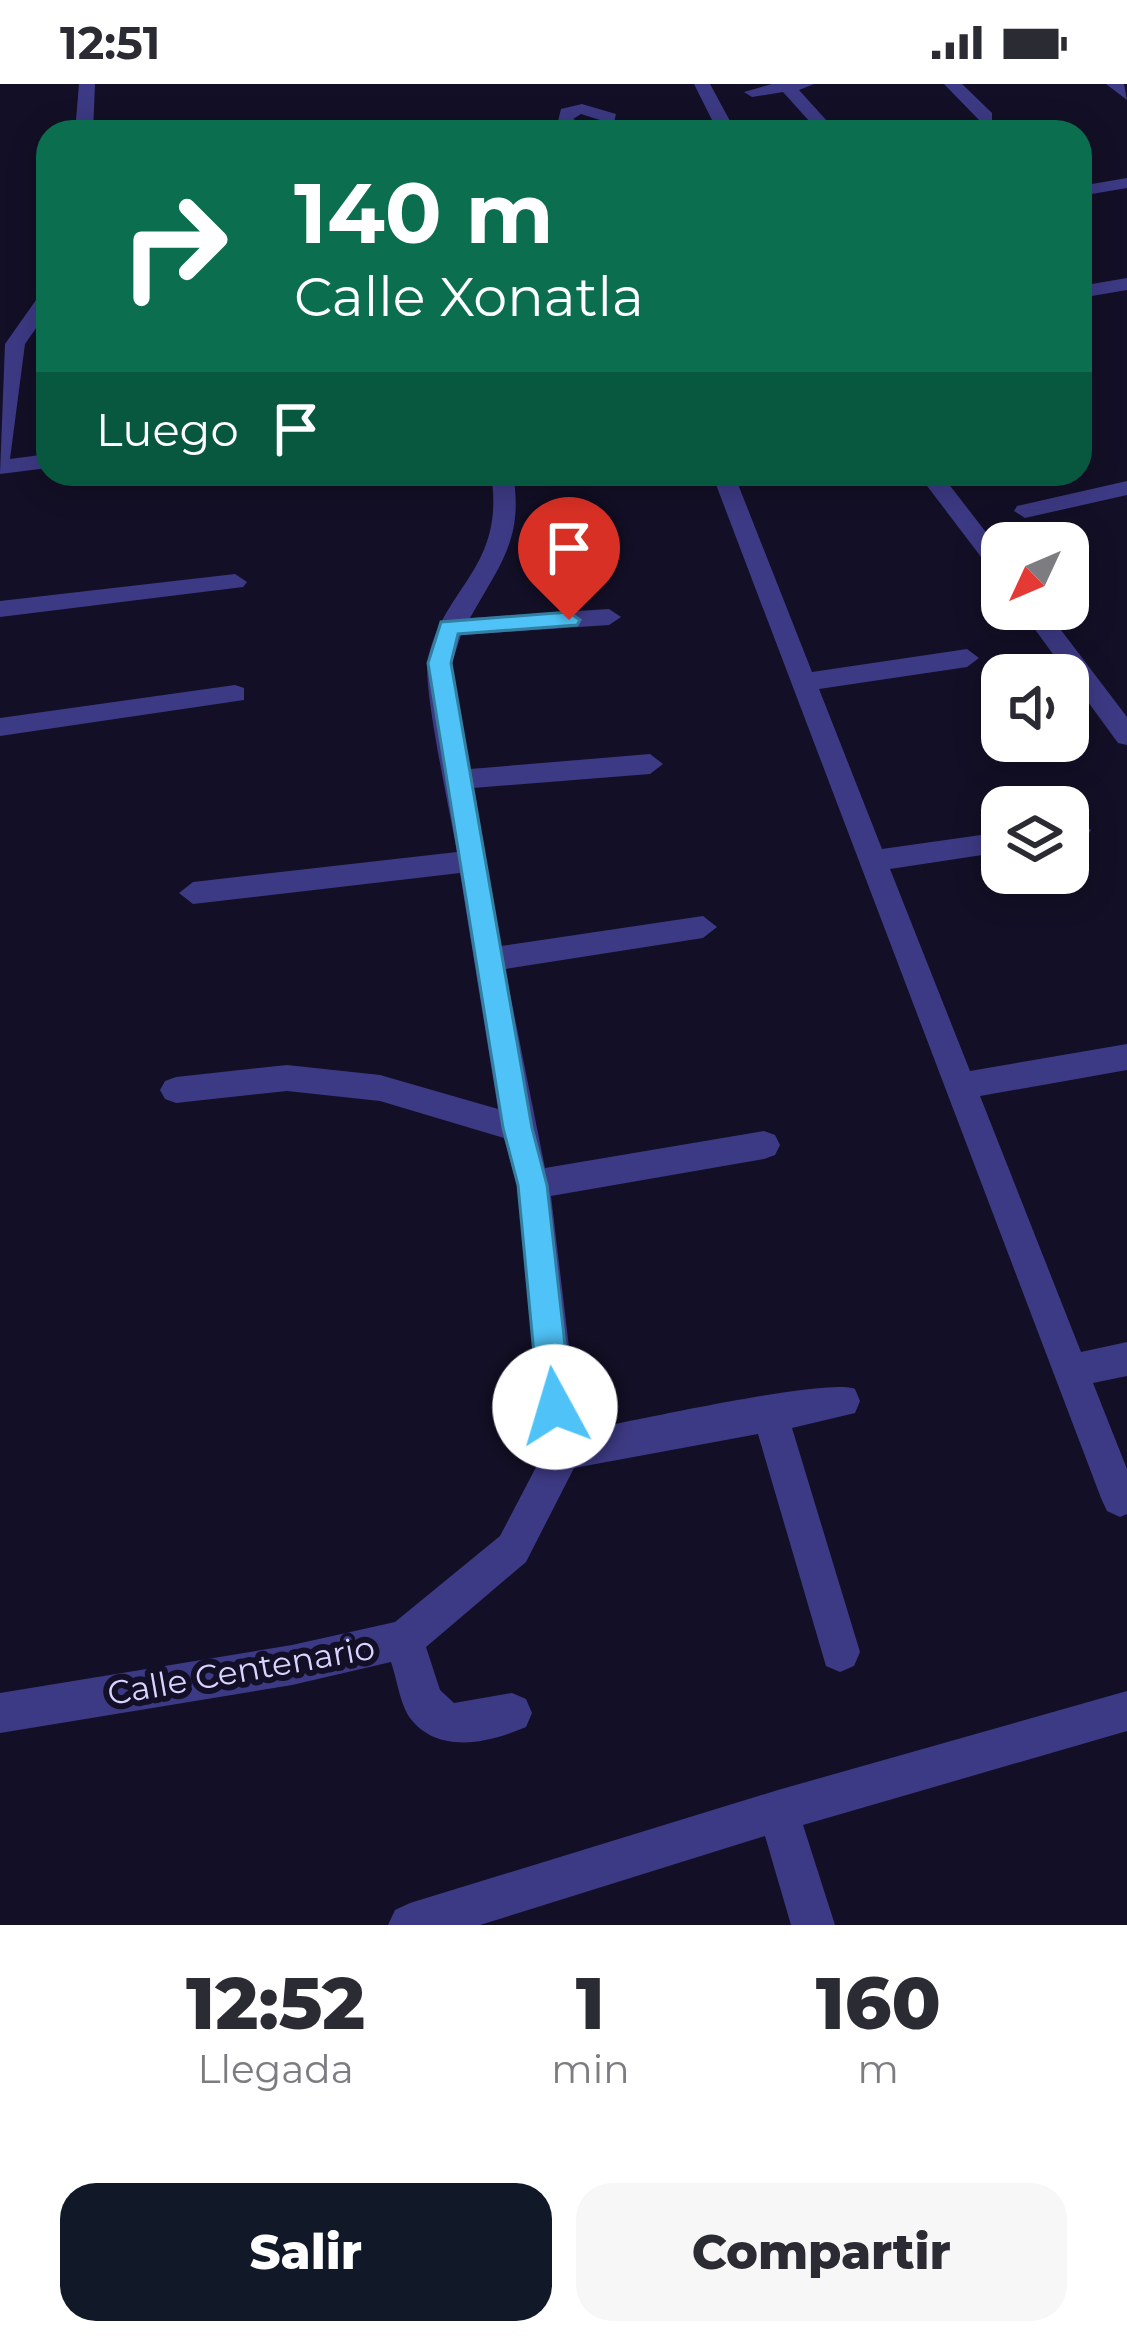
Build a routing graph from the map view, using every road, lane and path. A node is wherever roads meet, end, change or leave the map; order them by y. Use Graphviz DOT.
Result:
graph roads {
  1 [pos="87,84"];
  2 [pos="572,84"];
  3 [pos="702,84"];
  4 [pos="952,84"];
  5 [pos="1114,84"];
  6 [pos="796,85"];
  7 [pos="752,92"];
  8 [pos="1127,95"];
  9 [pos="986,117"];
  10 [pos="86,120"];
  11 [pos="564,120"];
  12 [pos="721,120"];
  13 [pos="820,120"];
  14 [pos="1127,183"];
  15 [pos="1092,189"];
  16 [pos="1127,284"];
  17 [pos="1098,294"];
  18 [pos="36,314"];
  19 [pos="36,342"];
  20 [pos="15,344"];
  21 [pos="3,408"];
  22 [pos="36,461"];
  23 [pos="0,462"];
  24 [pos="505,486"];
  25 [pos="728,486"];
  26 [pos="938,486"];
  27 [pos="1066,486"];
  28 [pos="1127,488"];
  29 [pos="1076,498"];
  30 [pos="1025,511"];
  31 [pos="981,542"];
  32 [pos="235,582"];
  33 [pos="0,609"];
  34 [pos="609,617"];
  35 [pos="449,628"];
  36 [pos="1048,630"];
  37 [pos="967,658"];
  38 [pos="804,682"];
  39 [pos="235,694"];
  40 [pos="0,727"];
  41 [pos="1127,736"];
  42 [pos="650,764"];
  43 [pos="462,778"];
  44 [pos="981,845"];
  45 [pos="471,861"];
  46 [pos="877,861"];
  47 [pos="193,893"];
  48 [pos="703,927"];
  49 [pos="488,960"];
  50 [pos="1127,1057"];
  51 [pos="960,1086"];
  52 [pos="176,1090"];
  53 [pos="517,1128"];
  54 [pos="764,1145"];
  55 [pos="532,1185"];
  56 [pos="1127,1359"];
  57 [pos="1071,1371"];
  58 [pos="842,1401"];
  59 [pos="769,1411"];
  60 [pos="563,1452"];
  61 [pos="1120,1498"];
  62 [pos="404,1640"];
  63 [pos="840,1652"];
  64 [pos="1127,1711"];
  65 [pos="0,1713"];
  66 [pos="512,1713"];
  67 [pos="778,1811"];
  68 [pos="410,1925"];
  69 [pos="813,1925"];
  1 -- 10 [label="street"];
  2 -- 11 [label="street"];
  3 -- 12 [label="street"];
  4 -- 9 [label="street"];
  5 -- 8 [label="street"];
  6 -- 7 [label="street"];
  6 -- 13 [label="street"];
  14 -- 15 [label="street"];
  16 -- 17 [label="street"];
  18 -- 20 [label="street"];
  19 -- 20 [label="street"];
  20 -- 21 [label="street"];
  21 -- 23 [label="street"];
  22 -- 23 [label="street"];
  24 -- 35 [label="street"];
  25 -- 38 [label="street"];
  26 -- 31 [label="street"];
  27 -- 29 [label="street"];
  28 -- 29 [label="street"];
  29 -- 30 [label="street"];
  32 -- 33 [label="street"];
  34 -- 35 [label="street"];
  35 -- 43 [label="street"];
  36 -- 41 [label="street"];
  37 -- 38 [label="street"];
  38 -- 46 [label="street"];
  39 -- 40 [label="street"];
  42 -- 43 [label="street"];
  43 -- 45 [label="street"];
  44 -- 46 [label="street"];
  45 -- 47 [label="street"];
  45 -- 49 [label="street"];
  46 -- 51 [label="street"];
  48 -- 49 [label="street"];
  49 -- 53 [label="street"];
  50 -- 51 [label="street"];
  51 -- 57 [label="street"];
  52 -- 53 [label="street"];
  53 -- 55 [label="street"];
  54 -- 55 [label="street"];
  55 -- 60 [label="street"];
  56 -- 57 [label="street"];
  57 -- 61 [label="street"];
  58 -- 59 [label="street"];
  59 -- 60 [label="street"];
  59 -- 63 [label="street"];
  60 -- 62 [label="street, Calle Centenario"];
  62 -- 65 [label="street, Calle Centenario"];
  62 -- 66 [label="street"];
  64 -- 67 [label="street"];
  67 -- 68 [label="street"];
  67 -- 69 [label="street"];
}
